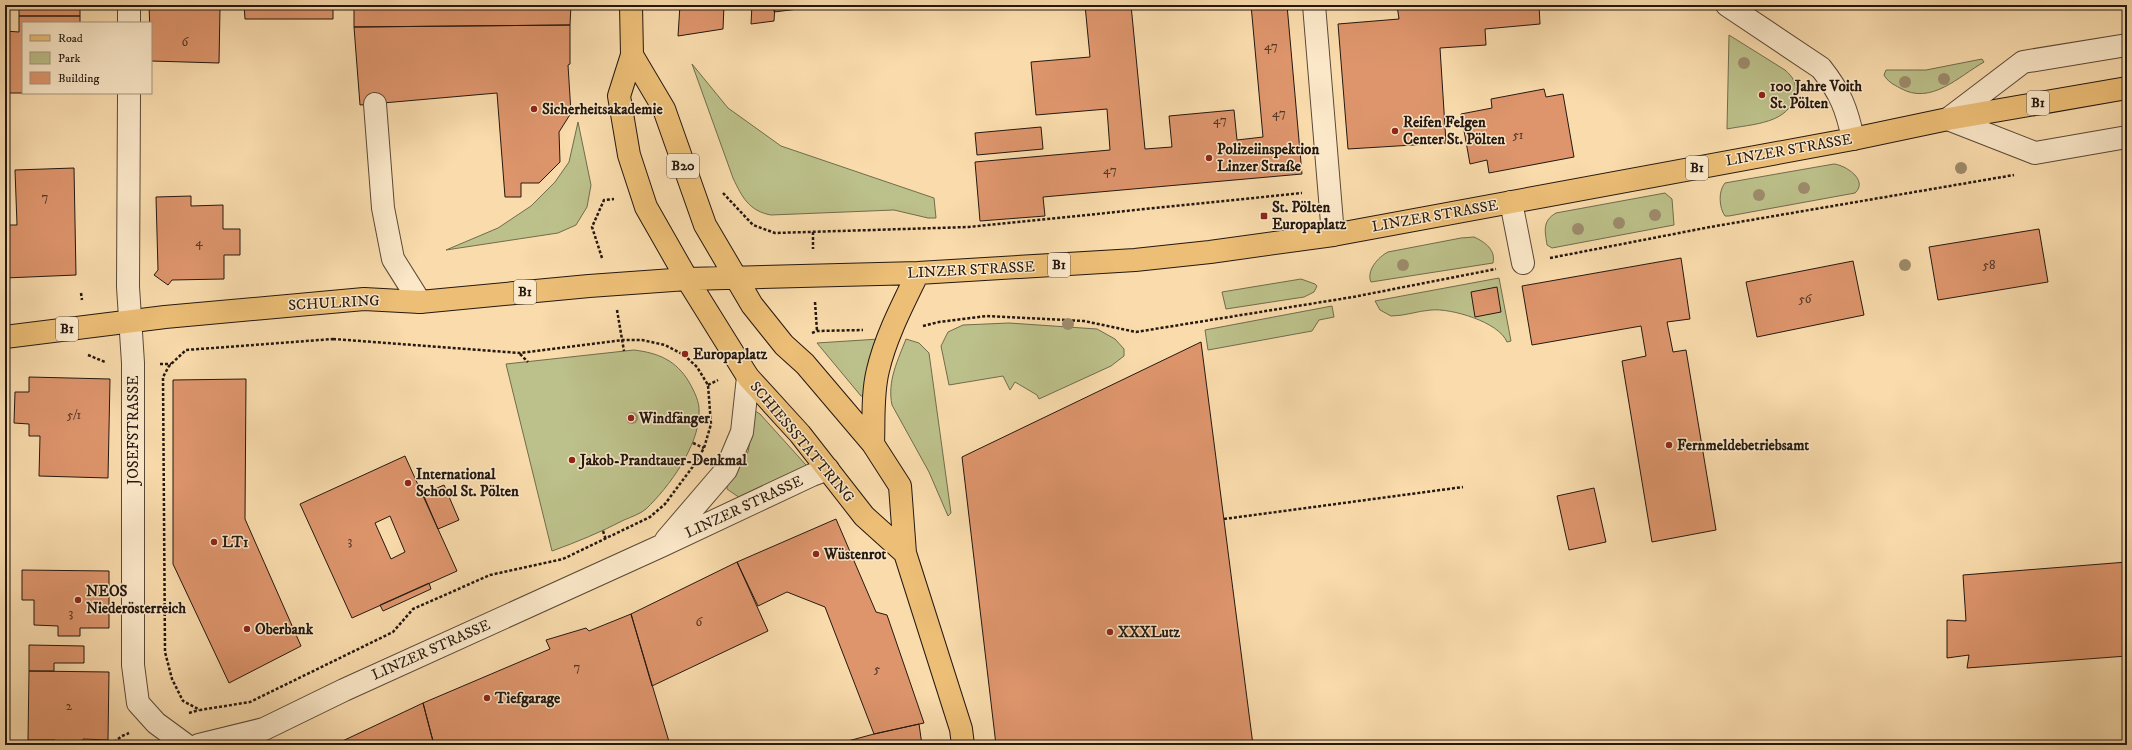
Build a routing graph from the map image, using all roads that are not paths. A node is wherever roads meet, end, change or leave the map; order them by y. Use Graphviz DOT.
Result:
graph roads {
  1 [pos="129,5"];
  2 [pos="631,5"];
  3 [pos="1314,5"];
  4 [pos="1727,5"];
  5 [pos="129,22"];
  6 [pos="2127,45"];
  7 [pos="632,55"];
  8 [pos="2127,88"];
  9 [pos="129,94"];
  10 [pos="375,104"];
  11 [pos="1948,119"];
  12 [pos="2127,137"];
  13 [pos="1853,139"];
  14 [pos="1511,202"];
  15 [pos="1333,235"];
  16 [pos="1523,264"];
  17 [pos="918,273"];
  18 [pos="735,277"];
  19 [pos="687,279"];
  20 [pos="420,302"];
  21 [pos="130,322"];
  22 [pos="5,337"];
  23 [pos="748,377"];
  24 [pos="873,444"];
  25 [pos="828,469"];
  26 [pos="661,546"];
  27 [pos="905,553"];
  28 [pos="186,745"];
  29 [pos="199,745"];
  30 [pos="963,745"];
  1 -- 5 [label="street"];
  2 -- 7 [label="main road, B20"];
  3 -- 15 [label="street"];
  4 -- 13 [label="street"];
  6 -- 11 [label="street"];
  7 -- 18 [label="main road, B20"];
  7 -- 19 [label="main road, B20"];
  8 -- 11 [label="main road, LINZER STRASSE / B1"];
  9 -- 21 [label="street, JOSEFSTRASSE"];
  10 -- 20 [label="street"];
  11 -- 12 [label="street"];
  11 -- 13 [label="main road, LINZER STRASSE / B1"];
  13 -- 14 [label="main road, LINZER STRASSE / B1"];
  14 -- 15 [label="main road, LINZER STRASSE / B1"];
  14 -- 16 [label="street"];
  15 -- 17 [label="main road, LINZER STRASSE / B1"];
  17 -- 18 [label="main road, LINZER STRASSE / B1"];
  17 -- 24 [label="main road"];
  18 -- 19 [label="main road, B1"];
  18 -- 24 [label="main road"];
  19 -- 20 [label="main road, SCHULRING / B1"];
  19 -- 23 [label="main road, SCHIESSSTATTRING"];
  20 -- 21 [label="main road, SCHULRING / B1"];
  21 -- 22 [label="main road, SCHULRING / B1"];
  21 -- 28 [label="street, JOSEFSTRASSE"];
  23 -- 25 [label="main road, SCHIESSSTATTRING"];
  23 -- 26 [label="street, LINZER STRASSE"];
  24 -- 27 [label="main road"];
  25 -- 26 [label="street, LINZER STRASSE"];
  25 -- 27 [label="main road, SCHIESSSTATTRING"];
  26 -- 29 [label="street, LINZER STRASSE"];
  27 -- 30 [label="main road"];
}
